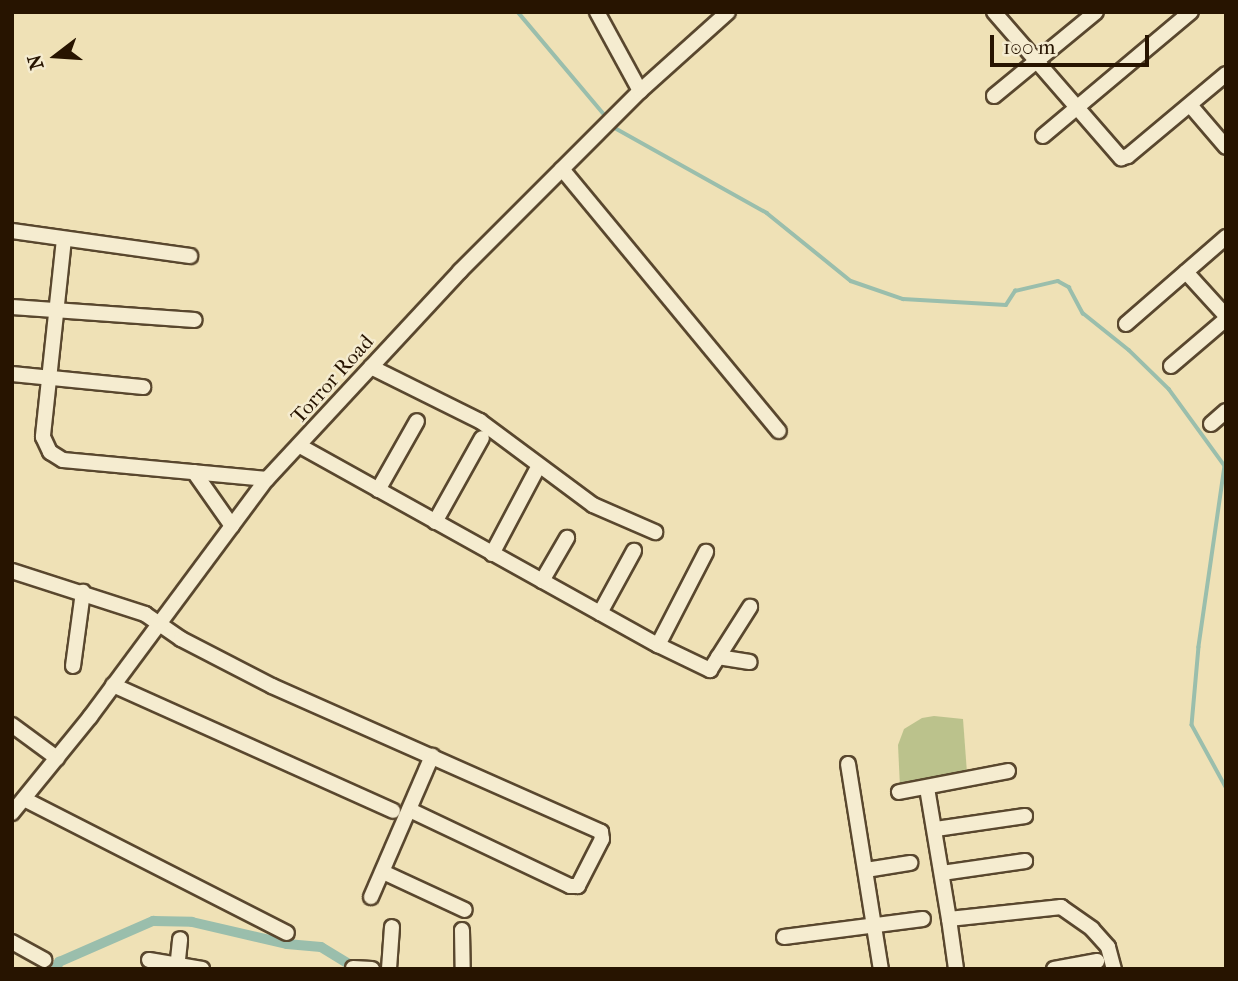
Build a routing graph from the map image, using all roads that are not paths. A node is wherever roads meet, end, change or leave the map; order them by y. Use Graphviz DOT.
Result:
graph roads {
  1 [pos="597,12"];
  2 [pos="728,12"];
  3 [pos="994,12"];
  4 [pos="1096,12"];
  5 [pos="1191,12"];
  6 [pos="1038,62"];
  7 [pos="1226,74"];
  8 [pos="640,91"];
  9 [pos="994,96"];
  10 [pos="1190,105"];
  11 [pos="1078,108"];
  12 [pos="1044,136"];
  13 [pos="1226,147"];
  14 [pos="562,169"];
  15 [pos="12,231"];
  16 [pos="1226,237"];
  17 [pos="65,239"];
  18 [pos="190,256"];
  19 [pos="1186,272"];
  20 [pos="12,307"];
  21 [pos="54,311"];
  22 [pos="1226,317"];
  23 [pos="195,320"];
  24 [pos="1126,324"];
  25 [pos="1171,366"];
  26 [pos="371,367"];
  27 [pos="12,374"];
  28 [pos="49,377"];
  29 [pos="143,387"];
  30 [pos="1226,411"];
  31 [pos="417,421"];
  32 [pos="1211,424"];
  33 [pos="779,431"];
  34 [pos="482,438"];
  35 [pos="300,446"];
  36 [pos="536,471"];
  37 [pos="194,472"];
  38 [pos="268,479"];
  39 [pos="378,490"];
  40 [pos="435,522"];
  41 [pos="232,526"];
  42 [pos="655,532"];
  43 [pos="567,538"];
  44 [pos="634,551"];
  45 [pos="706,552"];
  46 [pos="492,554"];
  47 [pos="12,571"];
  48 [pos="542,581"];
  49 [pos="83,592"];
  50 [pos="750,607"];
  51 [pos="600,614"];
  52 [pos="158,624"];
  53 [pos="658,645"];
  54 [pos="718,657"];
  55 [pos="750,662"];
  56 [pos="74,666"];
  57 [pos="113,685"];
  58 [pos="12,725"];
  59 [pos="432,756"];
  60 [pos="57,758"];
  61 [pos="848,764"];
  62 [pos="1008,771"];
  63 [pos="927,788"];
  64 [pos="899,792"];
  65 [pos="16,806"];
  66 [pos="410,810"];
  67 [pos="393,811"];
  68 [pos="1025,816"];
  69 [pos="936,830"];
  70 [pos="1025,861"];
  71 [pos="910,863"];
  72 [pos="866,870"];
  73 [pos="383,872"];
  74 [pos="943,873"];
  75 [pos="371,897"];
  76 [pos="466,910"];
  77 [pos="923,919"];
  78 [pos="949,919"];
  79 [pos="874,925"];
  80 [pos="391,927"];
  81 [pos="462,930"];
  82 [pos="287,933"];
  83 [pos="1096,933"];
  84 [pos="784,937"];
  85 [pos="180,939"];
  86 [pos="12,942"];
  87 [pos="44,960"];
  88 [pos="149,960"];
  89 [pos="1098,965"];
  90 [pos="177,967"];
  91 [pos="353,968"];
  92 [pos="202,969"];
  93 [pos="372,969"];
  94 [pos="389,969"];
  95 [pos="463,969"];
  96 [pos="881,969"];
  97 [pos="956,969"];
  98 [pos="1054,969"];
  99 [pos="1114,969"];
  1 -- 8 [label="street"];
  2 -- 8 [label="street, Torror Road"];
  3 -- 6 [label="street"];
  4 -- 6 [label="street"];
  5 -- 11 [label="street"];
  6 -- 9 [label="street"];
  6 -- 11 [label="street"];
  7 -- 10 [label="street"];
  8 -- 14 [label="street, Torror Road"];
  10 -- 11 [label="street"];
  10 -- 13 [label="street"];
  11 -- 12 [label="street"];
  14 -- 26 [label="street, Torror Road"];
  14 -- 33 [label="street"];
  15 -- 17 [label="street"];
  16 -- 19 [label="street"];
  17 -- 18 [label="street"];
  17 -- 21 [label="street"];
  19 -- 22 [label="street"];
  19 -- 24 [label="street"];
  20 -- 21 [label="street"];
  21 -- 23 [label="street"];
  21 -- 28 [label="street"];
  22 -- 25 [label="street"];
  26 -- 35 [label="street, Torror Road"];
  26 -- 42 [label="street"];
  27 -- 28 [label="street"];
  28 -- 29 [label="street"];
  28 -- 37 [label="street"];
  30 -- 32 [label="street"];
  31 -- 39 [label="street"];
  34 -- 40 [label="street"];
  35 -- 38 [label="street, Torror Road"];
  35 -- 39 [label="street"];
  36 -- 46 [label="street"];
  37 -- 38 [label="street"];
  37 -- 41 [label="street"];
  38 -- 41 [label="street, Torror Road"];
  39 -- 40 [label="street"];
  40 -- 46 [label="street"];
  41 -- 52 [label="street, Torror Road"];
  43 -- 48 [label="street"];
  44 -- 51 [label="street"];
  45 -- 53 [label="street"];
  46 -- 48 [label="street"];
  47 -- 49 [label="street"];
  48 -- 51 [label="street"];
  49 -- 52 [label="street"];
  49 -- 56 [label="street"];
  50 -- 54 [label="street"];
  51 -- 53 [label="street"];
  52 -- 57 [label="street, Torror Road"];
  52 -- 59 [label="street"];
  53 -- 54 [label="street"];
  54 -- 55 [label="street"];
  57 -- 60 [label="street, Torror Road"];
  57 -- 67 [label="street"];
  58 -- 60 [label="street"];
  59 -- 66 [label="street"];
  59 -- 66 [label="street"];
  60 -- 65 [label="street, Torror Road"];
  61 -- 72 [label="street"];
  62 -- 63 [label="street"];
  63 -- 64 [label="street"];
  63 -- 69 [label="street"];
  65 -- 82 [label="street"];
  66 -- 73 [label="street"];
  68 -- 69 [label="street"];
  69 -- 74 [label="street"];
  70 -- 74 [label="street"];
  71 -- 72 [label="street"];
  72 -- 79 [label="street"];
  73 -- 75 [label="street"];
  73 -- 76 [label="street"];
  74 -- 78 [label="street"];
  77 -- 79 [label="street"];
  78 -- 83 [label="street"];
  78 -- 97 [label="street"];
  79 -- 84 [label="street"];
  79 -- 96 [label="street"];
  80 -- 94 [label="street"];
  81 -- 95 [label="street"];
  83 -- 89 [label="street"];
  83 -- 99 [label="street"];
  85 -- 90 [label="street"];
  86 -- 87 [label="street"];
  88 -- 90 [label="street"];
  89 -- 98 [label="street"];
  90 -- 92 [label="street"];
  91 -- 93 [label="street"];
}
